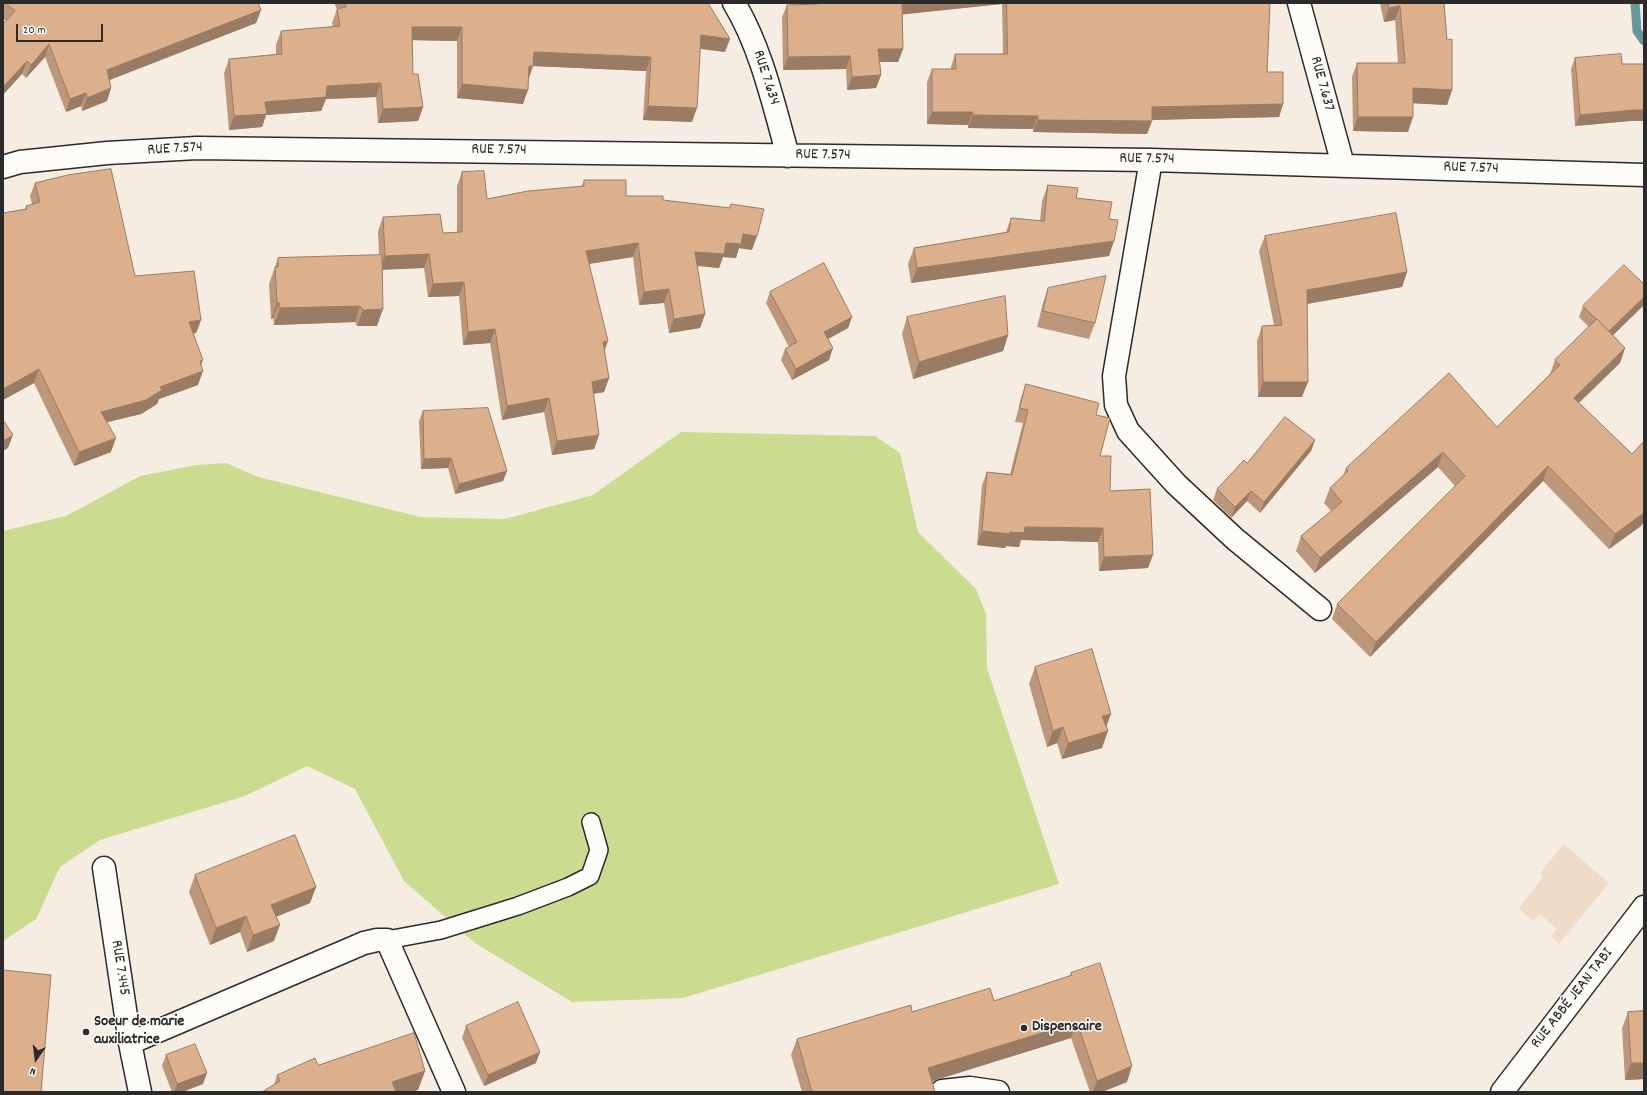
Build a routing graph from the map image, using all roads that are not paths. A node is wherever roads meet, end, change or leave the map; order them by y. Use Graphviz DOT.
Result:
graph roads {
  1 [pos="734,3"];
  2 [pos="1299,3"];
  3 [pos="788,156"];
  4 [pos="1151,160"];
  5 [pos="1343,165"];
  6 [pos="3,167"];
  7 [pos="1644,175"];
  8 [pos="1320,609"];
  9 [pos="591,822"];
  10 [pos="104,868"];
  11 [pos="1644,907"];
  12 [pos="387,940"];
  13 [pos="130,1043"];
  14 [pos="942,1091"];
  15 [pos="140,1092"];
  16 [pos="454,1092"];
  17 [pos="998,1092"];
  18 [pos="1502,1092"];
  1 -- 3 [label="street, RUE 7.634"];
  2 -- 5 [label="street, RUE 7.637"];
  3 -- 4 [label="street, RUE 7.574"];
  3 -- 6 [label="street, RUE 7.574"];
  4 -- 5 [label="street, RUE 7.574"];
  4 -- 8 [label="street"];
  5 -- 7 [label="street, RUE 7.574"];
  9 -- 12 [label="street"];
  10 -- 13 [label="street, RUE 7.445"];
  11 -- 18 [label="street, RUE ABBÉ JEAN TABI"];
  12 -- 13 [label="street"];
  12 -- 16 [label="street"];
  13 -- 15 [label="street, RUE 7.445"];
  14 -- 17 [label="street"];
}
